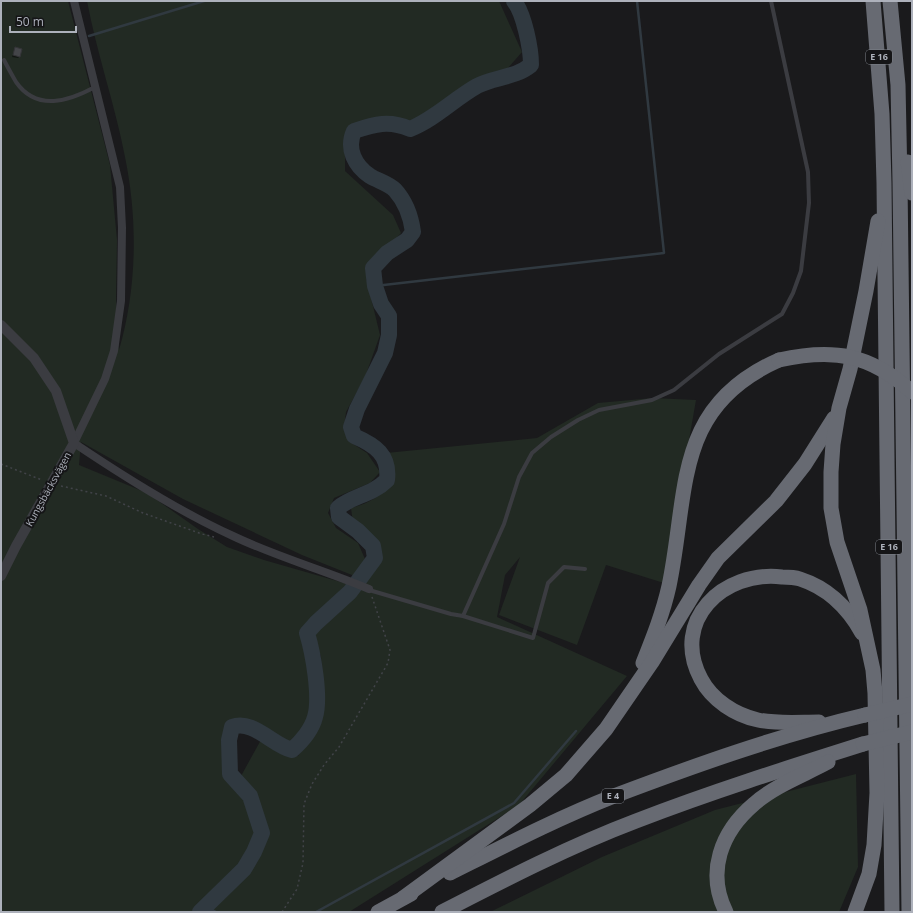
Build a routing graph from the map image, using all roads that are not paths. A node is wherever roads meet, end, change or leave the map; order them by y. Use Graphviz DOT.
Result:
graph roads {
  1 [pos="74,1"];
  2 [pos="771,1"];
  3 [pos="873,1"];
  4 [pos="890,1"];
  5 [pos="4,60"];
  6 [pos="898,85"];
  7 [pos="95,86"];
  8 [pos="884,183"];
  9 [pos="912,193"];
  10 [pos="1,325"];
  11 [pos="912,392"];
  12 [pos="839,408"];
  13 [pos="74,443"];
  14 [pos="585,569"];
  15 [pos="1,576"];
  16 [pos="368,589"];
  17 [pos="463,616"];
  18 [pos="868,645"];
  19 [pos="912,688"];
  20 [pos="629,695"];
  21 [pos="910,708"];
  22 [pos="835,722"];
  23 [pos="912,732"];
  24 [pos="863,744"];
  25 [pos="860,896"];
  26 [pos="403,898"];
  27 [pos="378,912"];
  28 [pos="442,912"];
  29 [pos="726,912"];
  30 [pos="848,912"];
  31 [pos="855,912"];
  32 [pos="892,912"];
  33 [pos="909,912"];
  1 -- 7 [label="street"];
  2 -- 17 [label="lane"];
  3 -- 8 [label="highway, E 16"];
  4 -- 6 [label="highway, E 16"];
  5 -- 7 [label="lane"];
  6 -- 9 [label="highway"];
  6 -- 21 [label="highway, E 16"];
  7 -- 13 [label="street"];
  8 -- 12 [label="highway"];
  8 -- 32 [label="highway, E 16"];
  10 -- 13 [label="street, Kungsbäcksvägen"];
  11 -- 20 [label="highway, bridge"];
  12 -- 18 [label="highway"];
  12 -- 20 [label="highway"];
  13 -- 15 [label="street, Kungsbäcksvägen"];
  13 -- 16 [label="street"];
  14 -- 17 [label="lane"];
  16 -- 17 [label="lane"];
  18 -- 22 [label="highway"];
  18 -- 25 [label="highway"];
  19 -- 21 [label="highway"];
  20 -- 26 [label="highway"];
  21 -- 22 [label="highway, E 4, bridge"];
  21 -- 33 [label="highway"];
  22 -- 26 [label="highway, E 4"];
  23 -- 24 [label="highway, bridge"];
  24 -- 28 [label="highway"];
  24 -- 29 [label="highway"];
  25 -- 30 [label="highway"];
  25 -- 31 [label="highway"];
  26 -- 27 [label="highway, E 4"];
}
